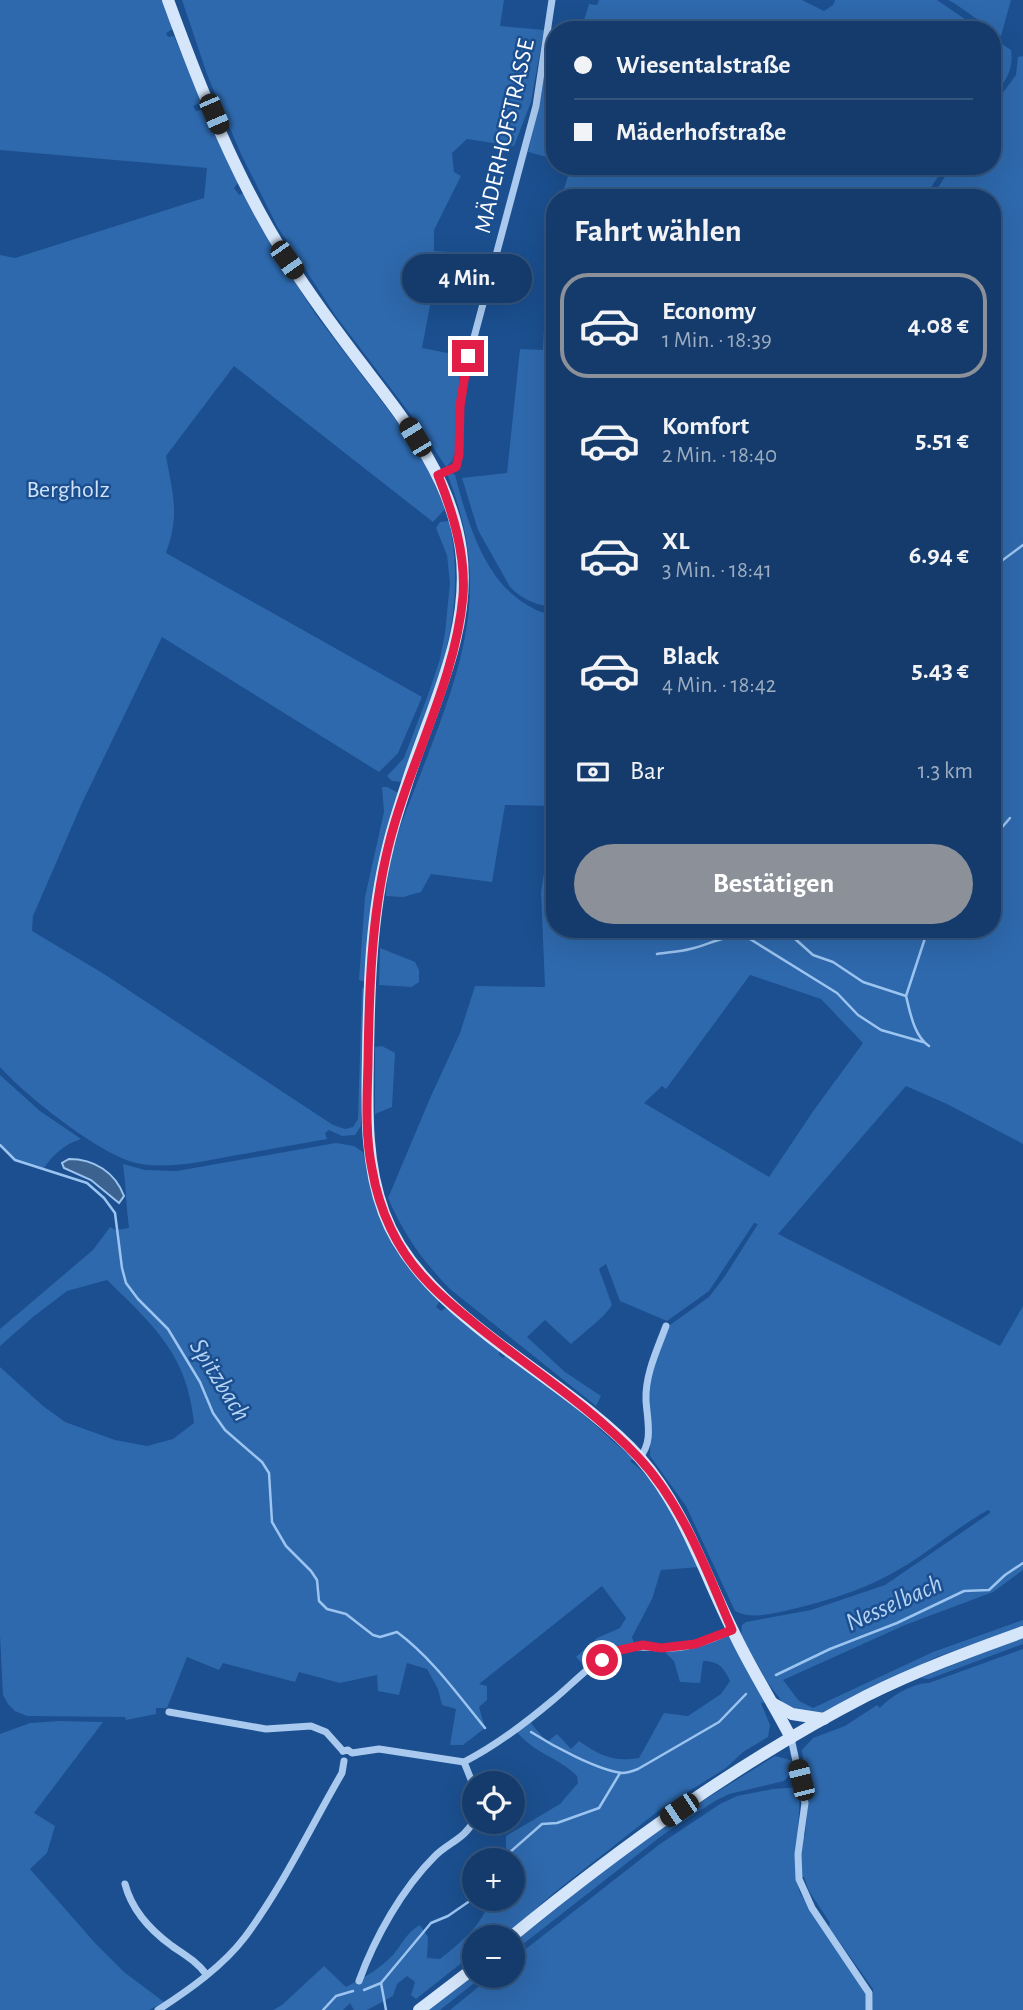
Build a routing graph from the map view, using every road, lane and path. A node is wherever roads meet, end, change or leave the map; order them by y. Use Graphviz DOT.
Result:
graph roads {
  1 [pos="168,0"];
  2 [pos="552,0"];
  3 [pos="549,21"];
  4 [pos="546,40"];
  5 [pos="438,475"];
  6 [pos="666,1326"];
  7 [pos="639,1458"];
  8 [pos="732,1630"];
  9 [pos="1023,1633"];
  10 [pos="771,1702"];
  11 [pos="169,1712"];
  12 [pos="824,1719"];
  13 [pos="791,1738"];
  14 [pos="342,1752"];
  15 [pos="352,1753"];
  16 [pos="344,1761"];
  17 [pos="464,1762"];
  18 [pos="468,1771"];
  19 [pos="463,1834"];
  20 [pos="125,1884"];
  21 [pos="525,1926"];
  22 [pos="206,1974"];
  23 [pos="462,1977"];
  24 [pos="359,1981"];
  25 [pos="158,2010"];
  26 [pos="419,2010"];
  27 [pos="869,2010"];
  1 -- 5 [label="street"];
  2 -- 3 [label="street, MÄDERHOFSTRASSE"];
  4 -- 5 [label="street, MÄDERHOFSTRASSE"];
  5 -- 7 [label="street"];
  6 -- 7 [label="street"];
  7 -- 8 [label="street"];
  8 -- 10 [label="street"];
  8 -- 17 [label="street"];
  9 -- 12 [label="street"];
  10 -- 12 [label="street"];
  10 -- 13 [label="street"];
  11 -- 14 [label="street"];
  12 -- 13 [label="street"];
  13 -- 21 [label="street"];
  13 -- 27 [label="street"];
  14 -- 15 [label="street"];
  14 -- 16 [label="street"];
  15 -- 16 [label="street"];
  15 -- 17 [label="street"];
  16 -- 22 [label="street"];
  17 -- 18 [label="street"];
  19 -- 24 [label="street"];
  20 -- 22 [label="street"];
  22 -- 25 [label="street"];
  23 -- 26 [label="street"];
}
